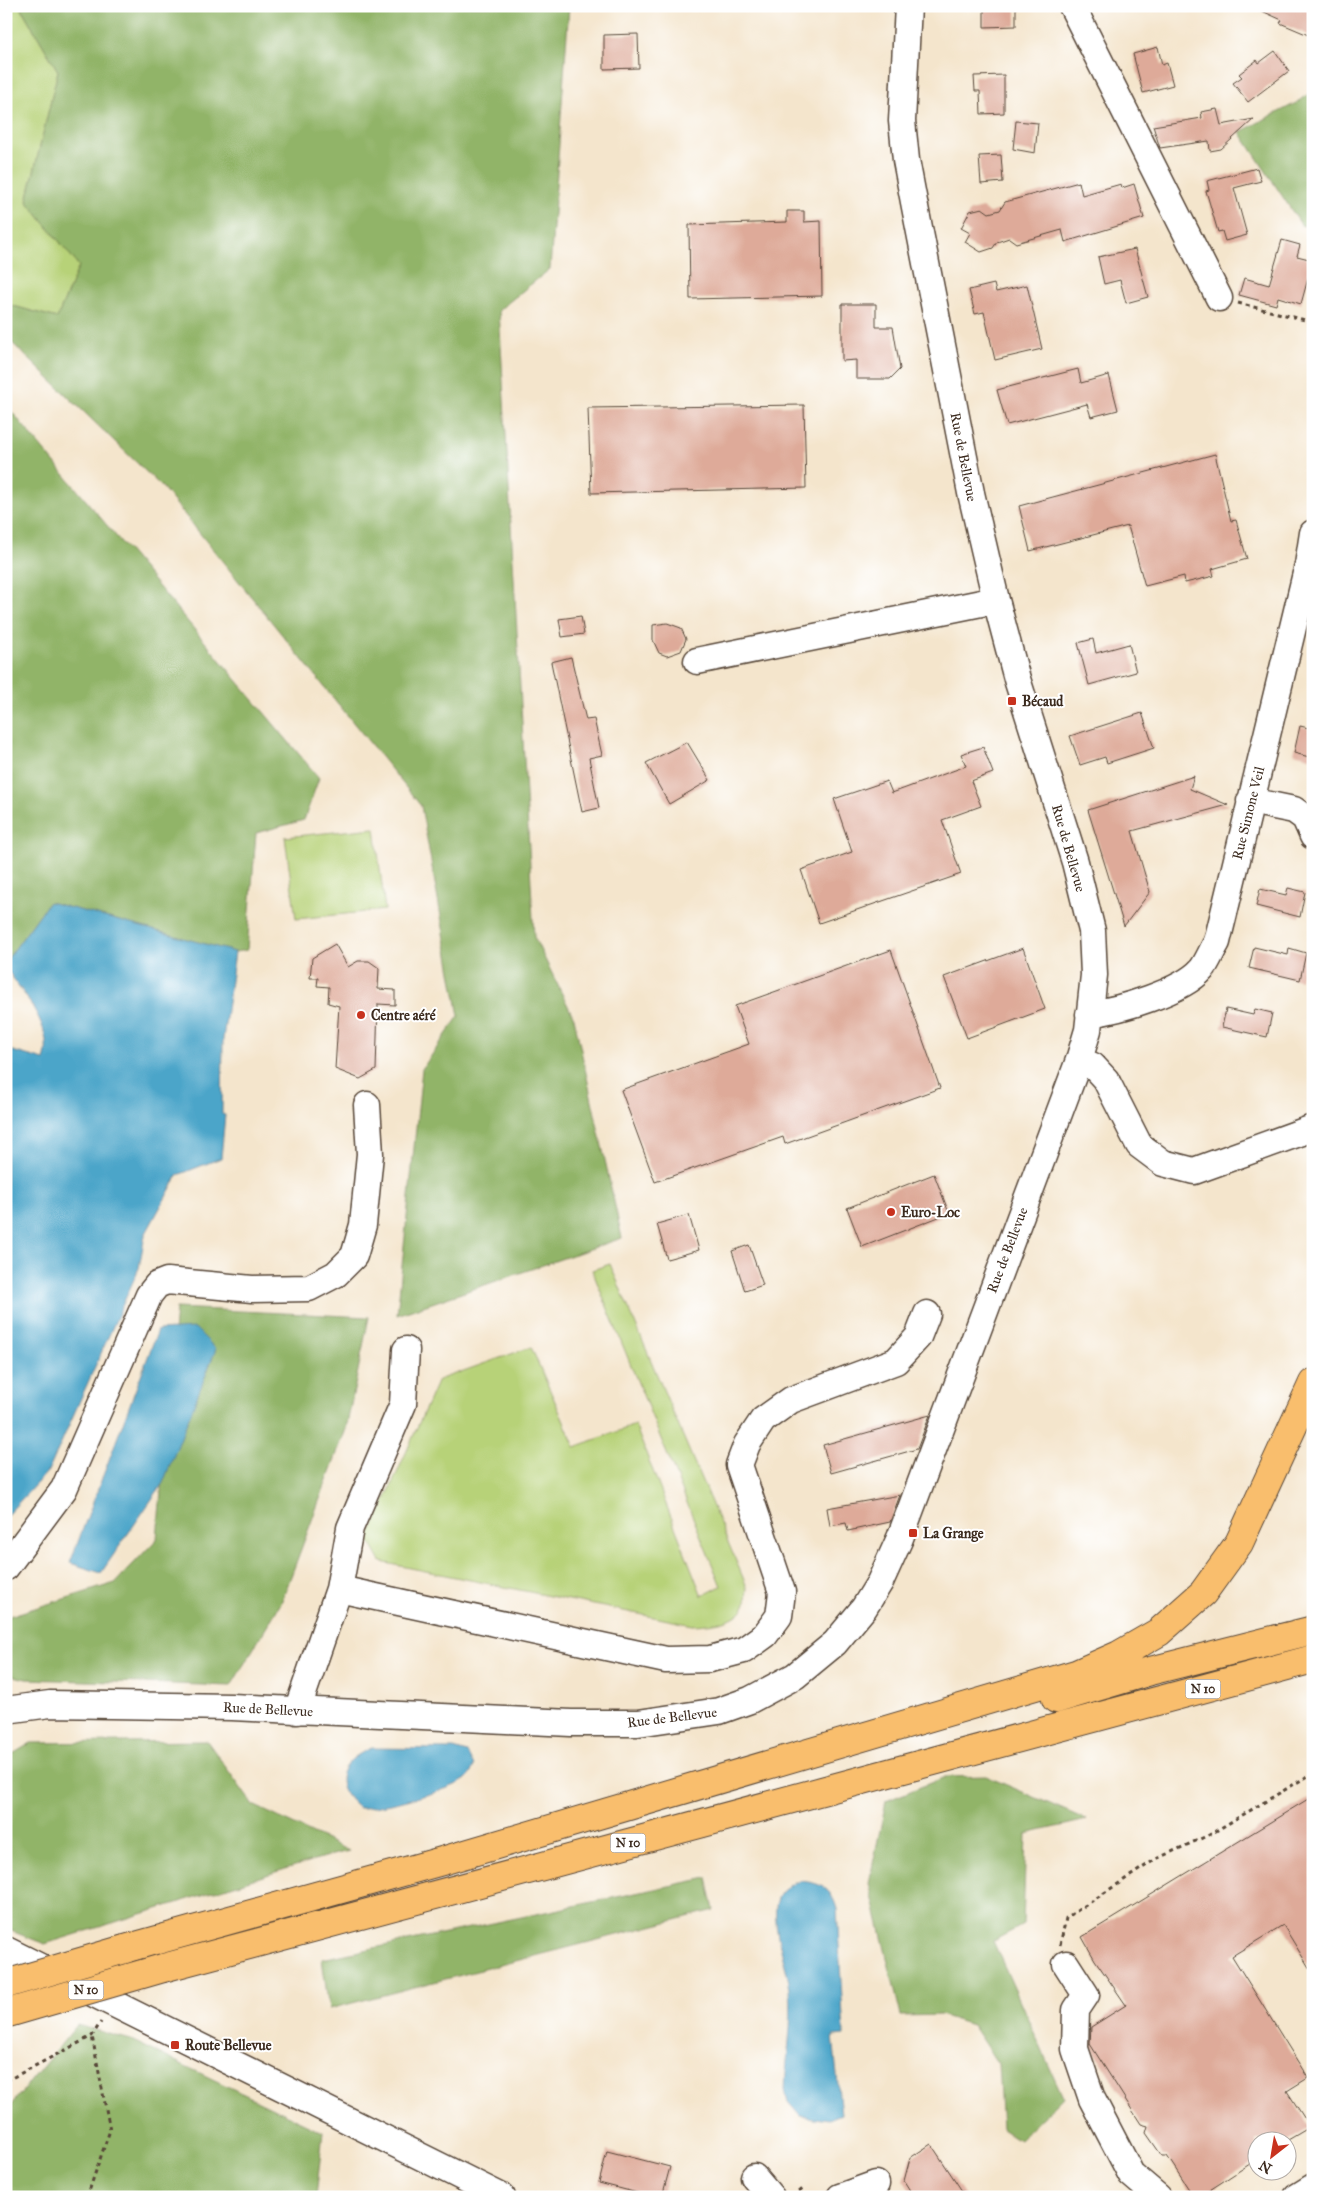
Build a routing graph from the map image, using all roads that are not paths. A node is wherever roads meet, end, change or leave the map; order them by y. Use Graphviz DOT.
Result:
graph roads {
  1 [pos="908,6"];
  2 [pos="1072,6"];
  3 [pos="1219,298"];
  4 [pos="1313,533"];
  5 [pos="996,600"];
  6 [pos="696,661"];
  7 [pos="1250,801"];
  8 [pos="1313,836"];
  9 [pos="1089,1014"];
  10 [pos="1079,1060"];
  11 [pos="367,1105"];
  12 [pos="1313,1128"];
  13 [pos="927,1314"];
  14 [pos="406,1350"];
  15 [pos="1313,1382"];
  16 [pos="6,1567"];
  17 [pos="339,1589"];
  18 [pos="1313,1630"];
  19 [pos="1313,1659"];
  20 [pos="1313,1671"];
  21 [pos="6,1710"];
  22 [pos="297,1711"];
  23 [pos="1092,1718"];
  24 [pos="442,1861"];
  25 [pos="6,1950"];
  26 [pos="1066,1964"];
  27 [pos="6,1984"];
  28 [pos="7,2013"];
  29 [pos="754,2177"];
  30 [pos="876,2184"];
  31 [pos="1313,2187"];
  32 [pos="502,2197"];
  33 [pos="771,2197"];
  34 [pos="840,2197"];
  35 [pos="1158,2197"];
  36 [pos="1297,2197"];
  1 -- 5 [label="street, Rue de Bellevue"];
  2 -- 3 [label="street"];
  4 -- 7 [label="street, Rue Simone Veil"];
  5 -- 6 [label="street"];
  5 -- 9 [label="street, Rue de Bellevue"];
  7 -- 8 [label="street"];
  7 -- 9 [label="street, Rue Simone Veil"];
  9 -- 10 [label="street, Rue de Bellevue"];
  10 -- 12 [label="street"];
  10 -- 22 [label="street, Rue de Bellevue"];
  11 -- 16 [label="street"];
  13 -- 17 [label="street"];
  14 -- 17 [label="street"];
  15 -- 24 [label="highway"];
  17 -- 22 [label="street"];
  18 -- 24 [label="highway, N 10"];
  19 -- 23 [label="highway, N 10"];
  20 -- 23 [label="highway"];
  21 -- 22 [label="street, Rue de Bellevue"];
  23 -- 28 [label="highway, N 10, bridge"];
  24 -- 27 [label="highway, N 10, bridge"];
  25 -- 32 [label="street"];
  26 -- 35 [label="street"];
  29 -- 33 [label="street"];
  30 -- 34 [label="street"];
  31 -- 36 [label="street"];
}
